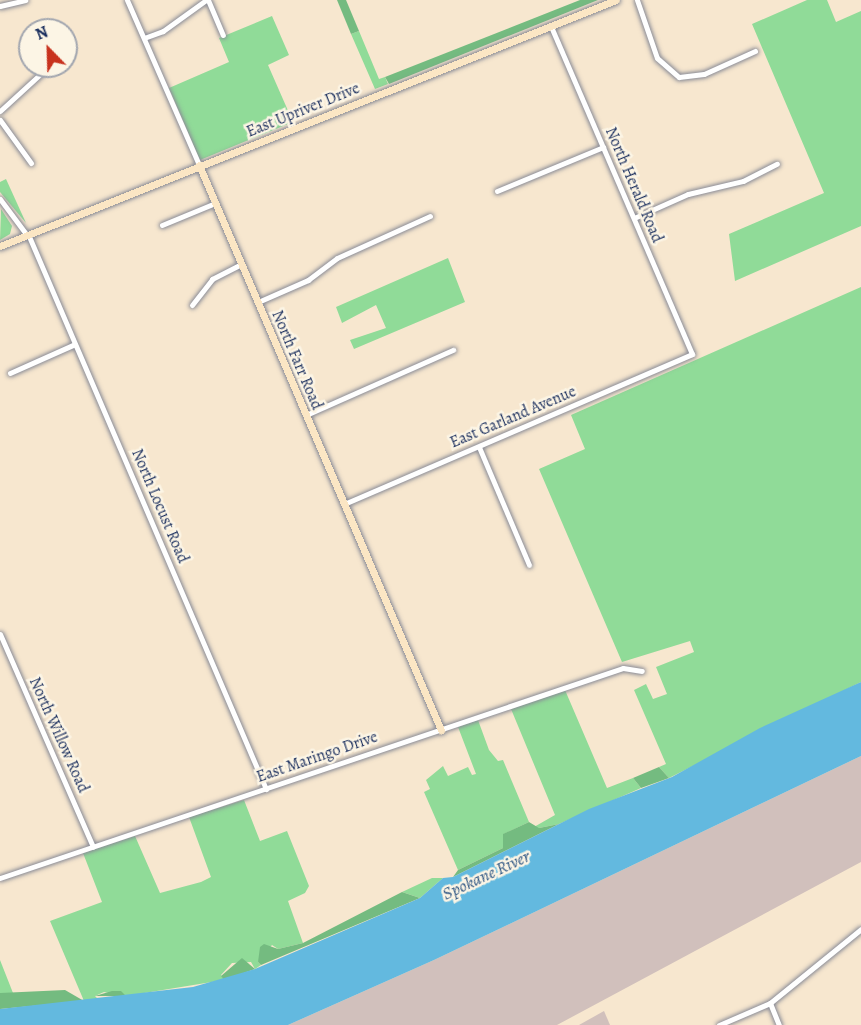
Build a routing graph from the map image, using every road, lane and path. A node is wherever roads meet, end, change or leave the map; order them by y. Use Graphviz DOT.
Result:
graph roads {
  1 [pos="25,0"];
  2 [pos="127,0"];
  3 [pos="207,0"];
  4 [pos="616,0"];
  5 [pos="637,0"];
  6 [pos="0,6"];
  7 [pos="551,26"];
  8 [pos="223,35"];
  9 [pos="144,38"];
  10 [pos="755,51"];
  11 [pos="36,78"];
  12 [pos="0,111"];
  13 [pos="0,120"];
  14 [pos="603,147"];
  15 [pos="31,163"];
  16 [pos="777,164"];
  17 [pos="199,165"];
  18 [pos="497,191"];
  19 [pos="0,199"];
  20 [pos="215,203"];
  21 [pos="430,216"];
  22 [pos="634,219"];
  23 [pos="162,225"];
  24 [pos="27,234"];
  25 [pos="0,246"];
  26 [pos="241,264"];
  27 [pos="258,303"];
  28 [pos="192,306"];
  29 [pos="75,344"];
  30 [pos="453,350"];
  31 [pos="692,354"];
  32 [pos="10,373"];
  33 [pos="306,415"];
  34 [pos="479,447"];
  35 [pos="344,504"];
  36 [pos="529,565"];
  37 [pos="0,634"];
  38 [pos="642,670"];
  39 [pos="441,730"];
  40 [pos="266,789"];
  41 [pos="93,847"];
  42 [pos="0,878"];
  43 [pos="861,929"];
  44 [pos="770,1003"];
  45 [pos="719,1025"];
  46 [pos="779,1025"];
  1 -- 6 [label="street"];
  2 -- 9 [label="street, North Farr Road"];
  3 -- 8 [label="street"];
  3 -- 9 [label="street"];
  4 -- 7 [label="street, East Upriver Drive"];
  5 -- 10 [label="street"];
  7 -- 14 [label="street, North Herald Road"];
  7 -- 17 [label="street, East Upriver Drive"];
  9 -- 17 [label="street, North Farr Road"];
  11 -- 12 [label="street"];
  13 -- 15 [label="street"];
  14 -- 18 [label="street"];
  14 -- 22 [label="street, North Herald Road"];
  16 -- 22 [label="street"];
  17 -- 20 [label="street, North Farr Road"];
  17 -- 24 [label="street, East Upriver Drive"];
  19 -- 24 [label="street, North Locust Road"];
  20 -- 23 [label="street"];
  20 -- 26 [label="street, North Farr Road"];
  21 -- 27 [label="street"];
  22 -- 31 [label="street, North Herald Road"];
  24 -- 25 [label="street, East Upriver Drive"];
  24 -- 29 [label="street, North Locust Road"];
  26 -- 27 [label="street, North Farr Road"];
  26 -- 28 [label="street"];
  27 -- 33 [label="street, North Farr Road"];
  29 -- 32 [label="street"];
  29 -- 40 [label="street, North Locust Road"];
  30 -- 33 [label="street"];
  31 -- 34 [label="street, East Garland Avenue"];
  33 -- 35 [label="street, North Farr Road"];
  34 -- 35 [label="street, East Garland Avenue"];
  34 -- 36 [label="street"];
  35 -- 39 [label="street, North Farr Road"];
  37 -- 41 [label="street, North Willow Road"];
  38 -- 39 [label="street, East Maringo Drive"];
  39 -- 40 [label="street, East Maringo Drive"];
  40 -- 41 [label="street, East Maringo Drive"];
  41 -- 42 [label="street, East Maringo Drive"];
  43 -- 44 [label="street"];
  44 -- 45 [label="street"];
  44 -- 46 [label="street"];
}
